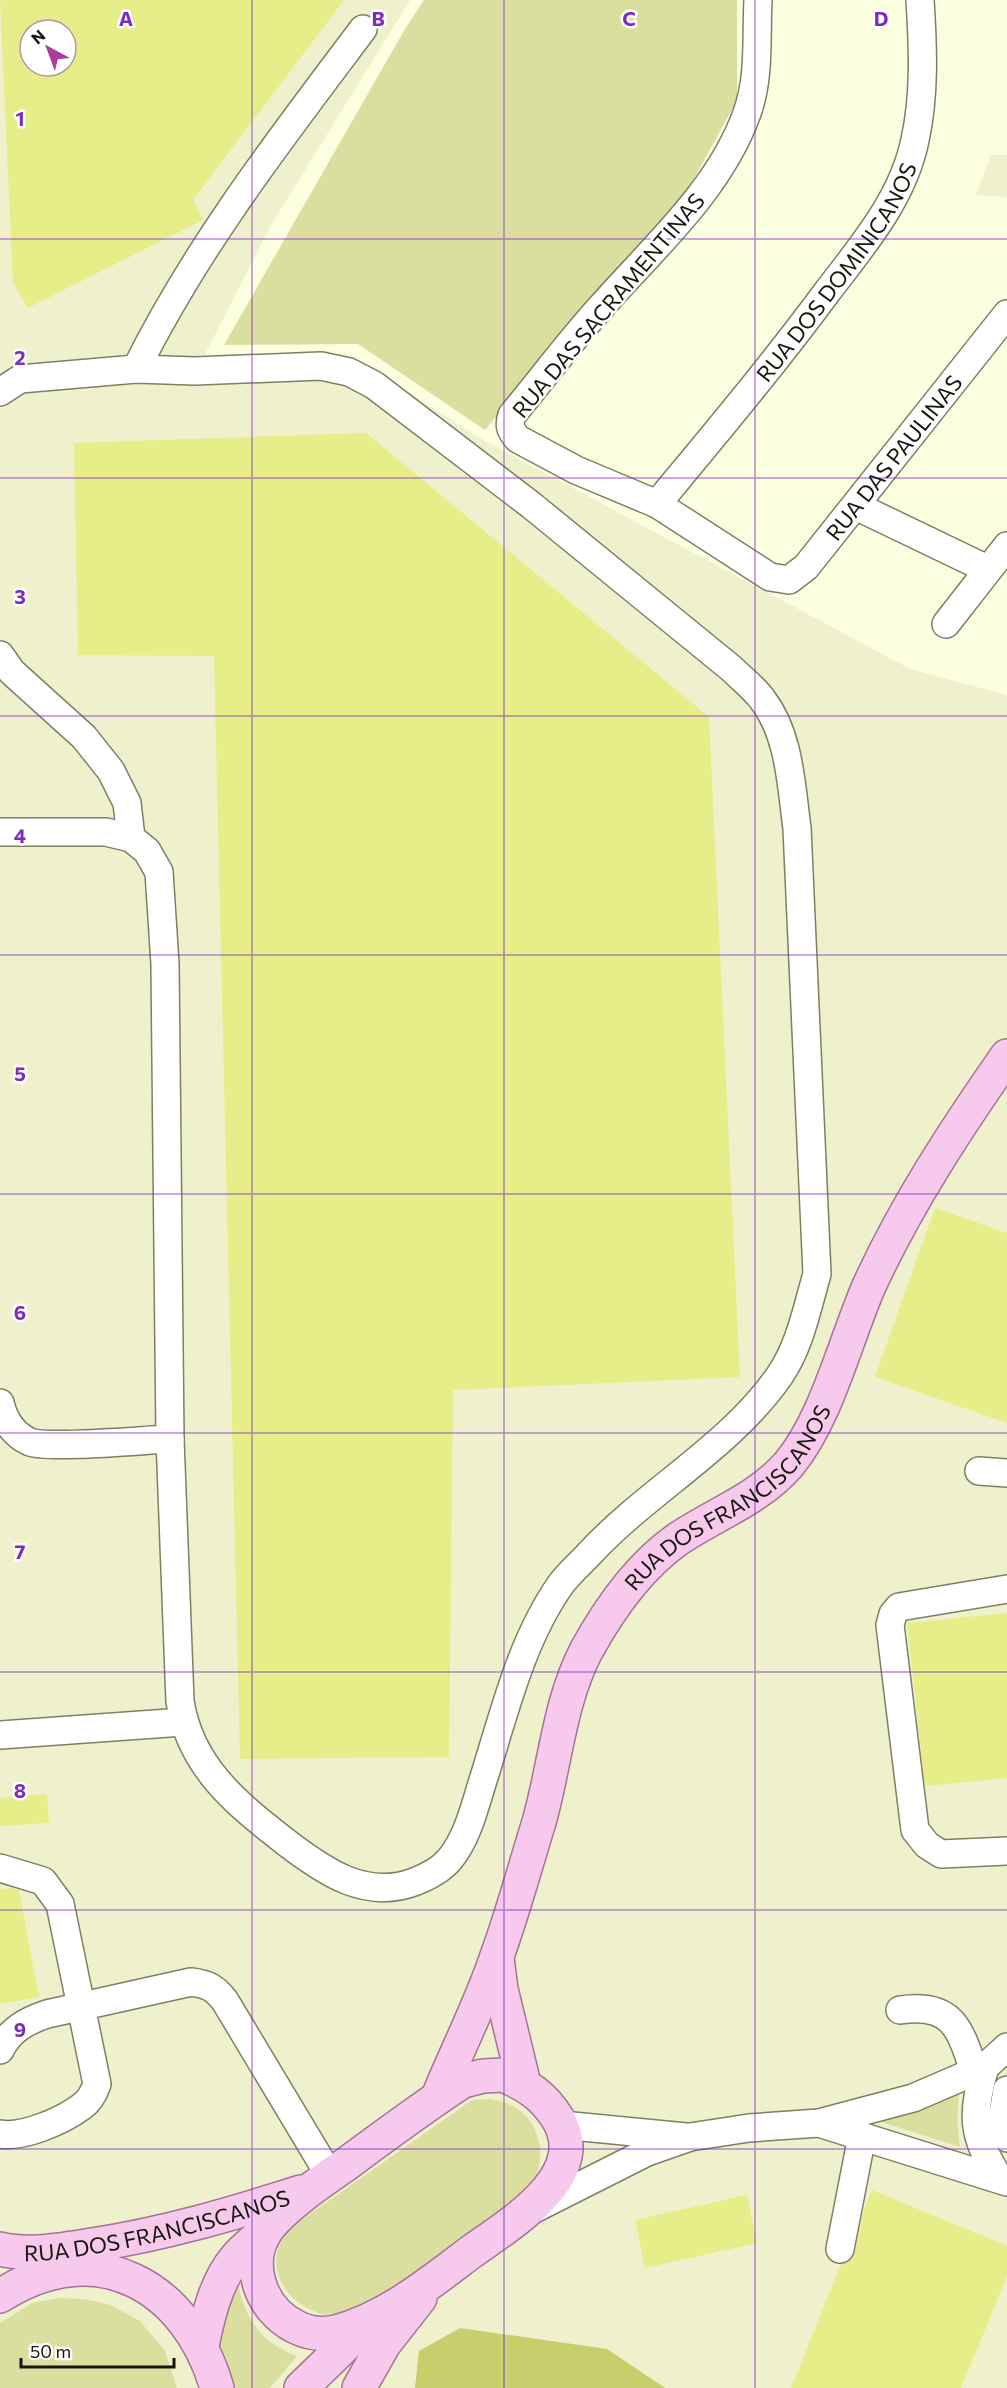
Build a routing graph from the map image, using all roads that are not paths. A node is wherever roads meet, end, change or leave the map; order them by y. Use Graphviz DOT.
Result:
graph roads {
  1 [pos="758,0"];
  2 [pos="920,0"];
  3 [pos="363,29"];
  4 [pos="1007,314"];
  5 [pos="136,369"];
  6 [pos="0,392"];
  7 [pos="657,504"];
  8 [pos="856,506"];
  9 [pos="1007,546"];
  10 [pos="987,569"];
  11 [pos="770,577"];
  12 [pos="946,624"];
  13 [pos="0,655"];
  14 [pos="0,832"];
  15 [pos="131,838"];
  16 [pos="1007,1056"];
  17 [pos="0,1403"];
  18 [pos="7,1435"];
  19 [pos="170,1438"];
  20 [pos="979,1471"];
  21 [pos="1007,1473"];
  22 [pos="1007,1589"];
  23 [pos="183,1722"];
  24 [pos="0,1736"];
  25 [pos="1007,1851"];
  26 [pos="0,1868"];
  27 [pos="497,1958"];
  28 [pos="83,2005"];
  29 [pos="900,2010"];
  30 [pos="1007,2047"];
  31 [pos="0,2050"];
  32 [pos="980,2069"];
  33 [pos="524,2084"];
  34 [pos="1007,2090"];
  35 [pos="438,2097"];
  36 [pos="819,2123"];
  37 [pos="562,2125"];
  38 [pos="0,2133"];
  39 [pos="862,2136"];
  40 [pos="690,2138"];
  41 [pos="1007,2138"];
  42 [pos="1003,2180"];
  43 [pos="321,2182"];
  44 [pos="519,2217"];
  45 [pos="268,2228"];
  46 [pos="0,2249"];
  47 [pos="840,2249"];
  48 [pos="435,2280"];
  49 [pos="0,2296"];
  50 [pos="373,2318"];
  51 [pos="202,2346"];
  52 [pos="302,2384"];
  53 [pos="217,2388"];
  54 [pos="359,2388"];
  1 -- 7 [label="street, RUA DAS SACRAMENTINAS"];
  2 -- 7 [label="street, RUA DOS DOMINICANOS"];
  3 -- 5 [label="street"];
  4 -- 8 [label="street, RUA DAS PAULINAS"];
  5 -- 6 [label="street"];
  5 -- 23 [label="street"];
  7 -- 11 [label="street, RUA DAS SACRAMENTINAS"];
  8 -- 10 [label="street"];
  8 -- 11 [label="street, RUA DAS PAULINAS"];
  9 -- 10 [label="street"];
  10 -- 12 [label="street"];
  13 -- 15 [label="street"];
  14 -- 15 [label="street"];
  15 -- 19 [label="street"];
  16 -- 27 [label="main road, RUA DOS FRANCISCANOS"];
  17 -- 18 [label="street"];
  18 -- 19 [label="street"];
  19 -- 23 [label="street"];
  20 -- 21 [label="street"];
  22 -- 25 [label="street"];
  23 -- 24 [label="street"];
  26 -- 28 [label="street"];
  27 -- 33 [label="main road, RUA DOS FRANCISCANOS"];
  27 -- 35 [label="main road, RUA DOS FRANCISCANOS"];
  28 -- 31 [label="street"];
  28 -- 38 [label="street"];
  28 -- 43 [label="street"];
  29 -- 32 [label="street"];
  30 -- 32 [label="street"];
  32 -- 36 [label="street"];
  32 -- 42 [label="street"];
  33 -- 35 [label="main road"];
  33 -- 37 [label="main road"];
  34 -- 41 [label="street"];
  35 -- 43 [label="main road"];
  36 -- 39 [label="street"];
  36 -- 40 [label="street"];
  37 -- 40 [label="street"];
  37 -- 44 [label="main road"];
  39 -- 42 [label="street"];
  39 -- 47 [label="street"];
  40 -- 44 [label="street"];
  43 -- 45 [label="main road"];
  43 -- 46 [label="main road, RUA DOS FRANCISCANOS"];
  44 -- 48 [label="main road"];
  45 -- 50 [label="main road"];
  45 -- 51 [label="main road"];
  48 -- 50 [label="main road"];
  48 -- 54 [label="main road"];
  49 -- 51 [label="main road"];
  50 -- 52 [label="main road"];
  51 -- 53 [label="main road"];
}
